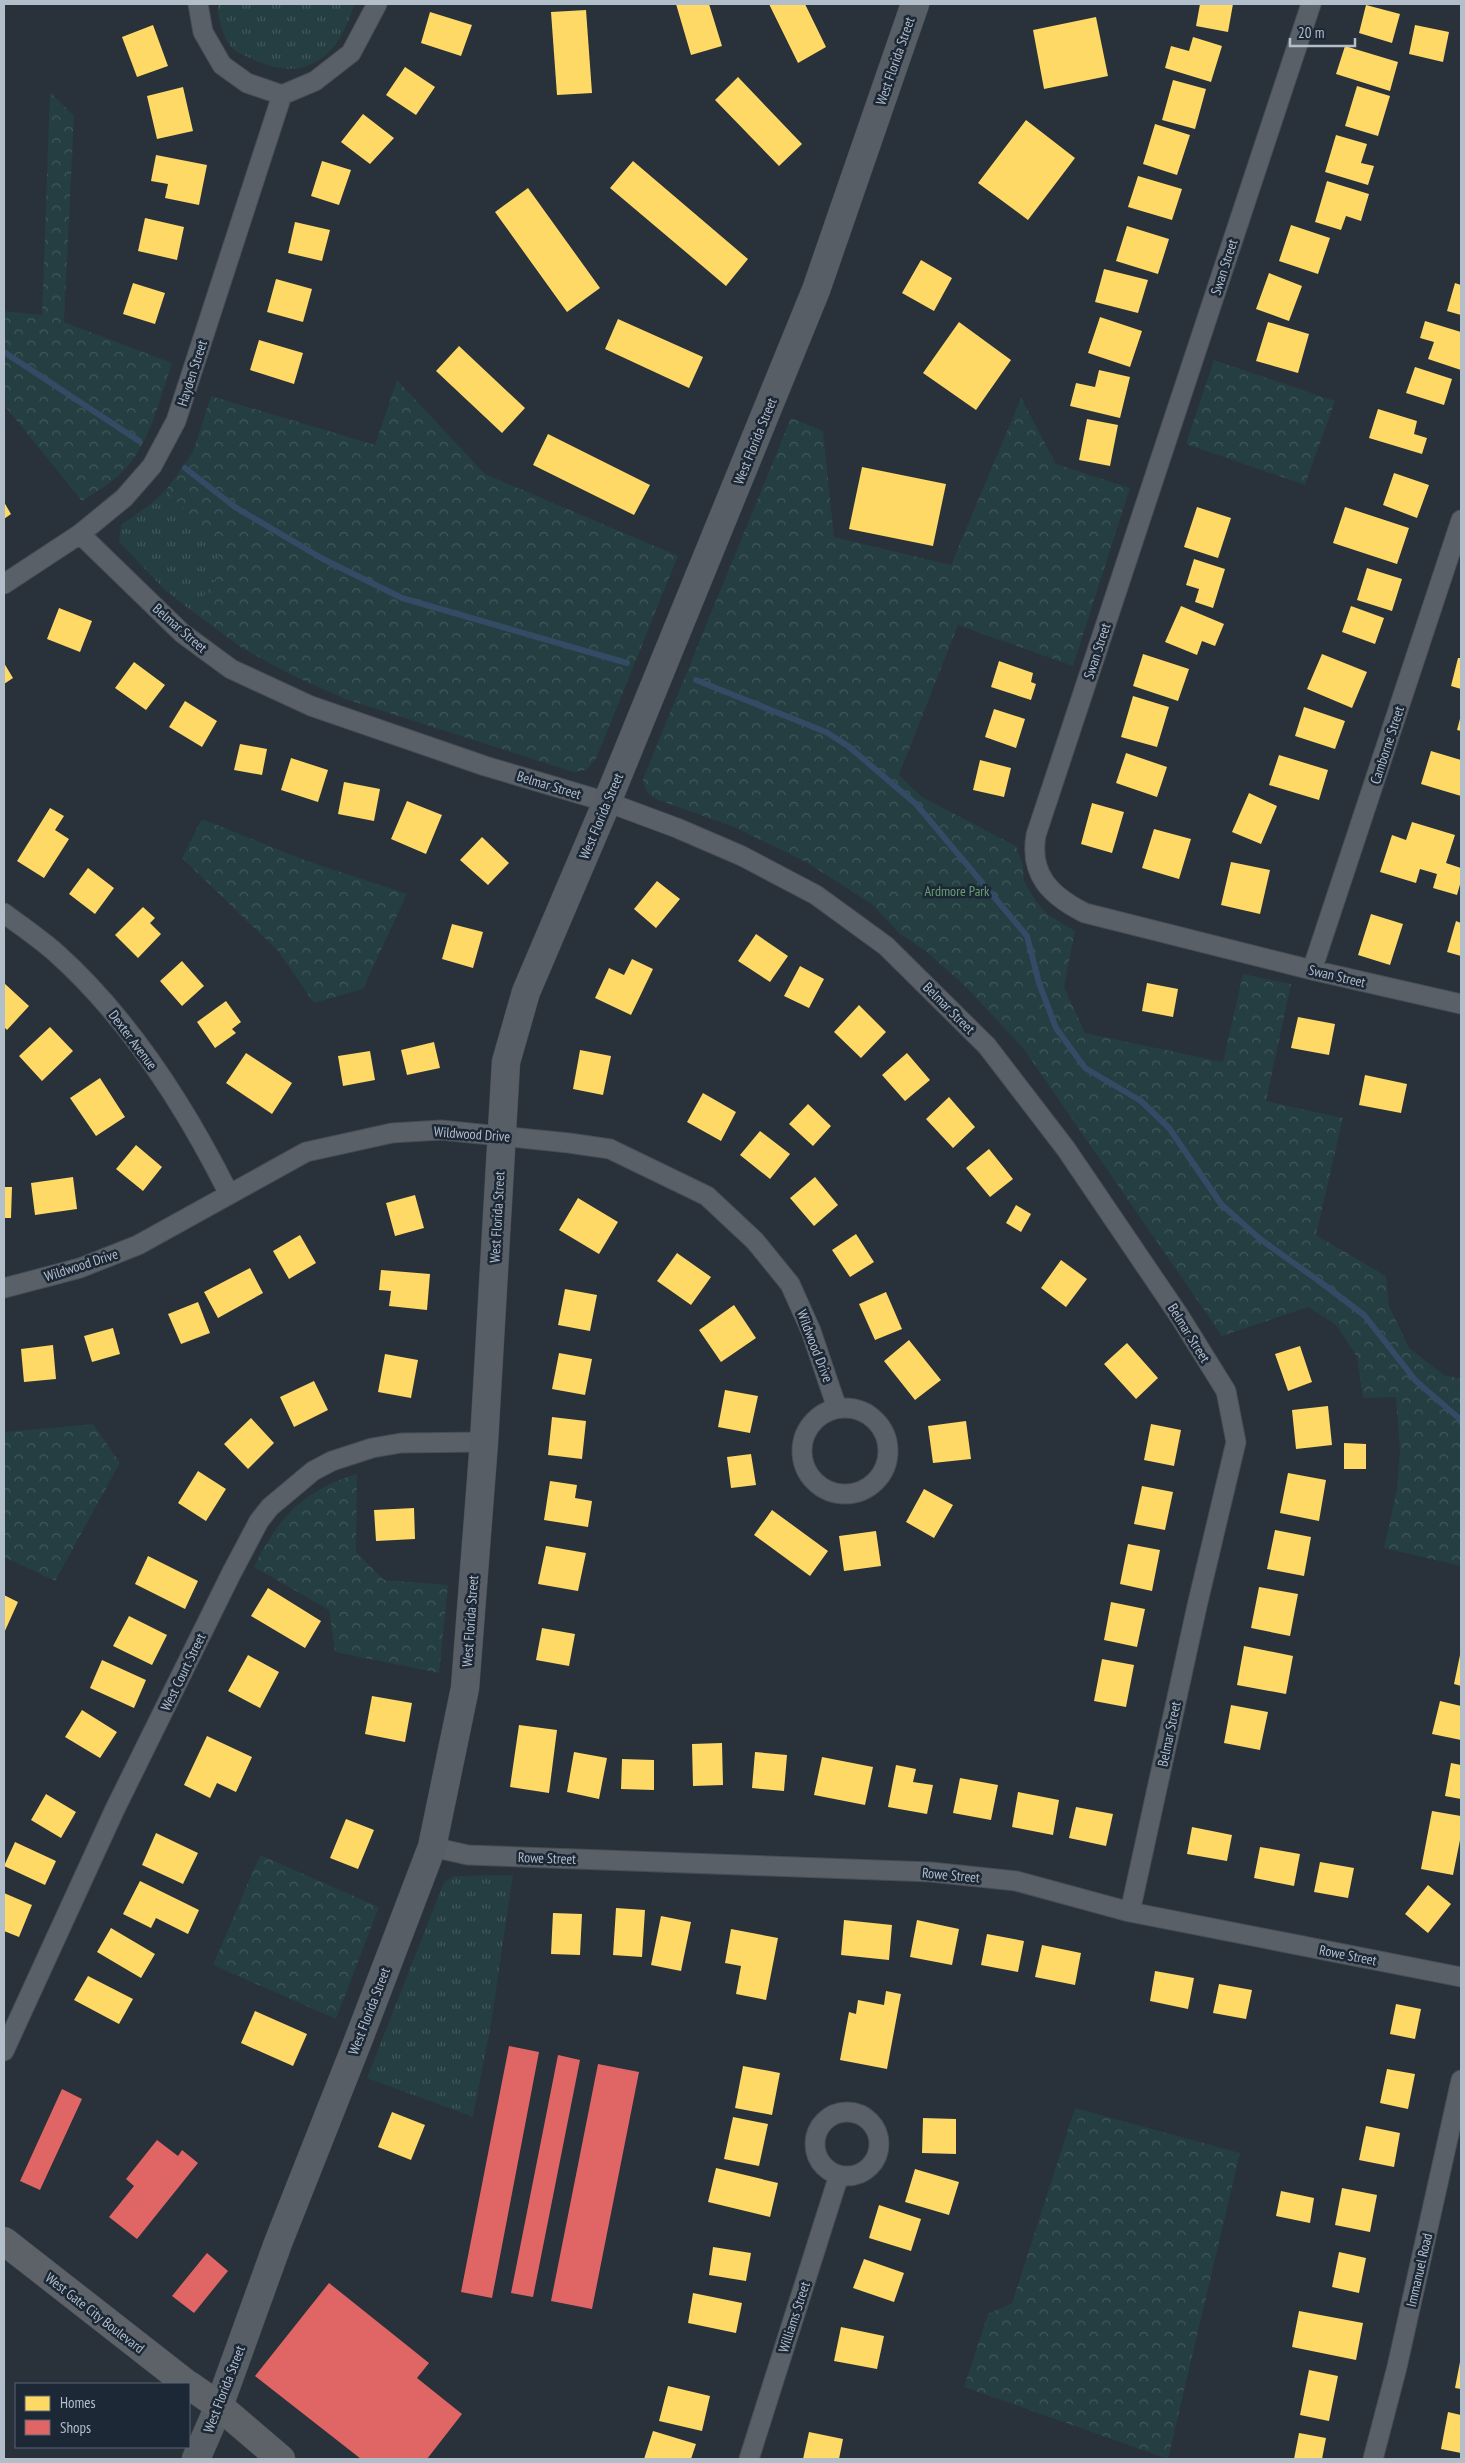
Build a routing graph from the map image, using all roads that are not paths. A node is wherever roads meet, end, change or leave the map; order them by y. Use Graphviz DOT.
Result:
graph roads {
  1 [pos="198,4"];
  2 [pos="377,4"];
  3 [pos="915,4"];
  4 [pos="1311,4"];
  5 [pos="282,95"];
  6 [pos="1461,520"];
  7 [pos="80,534"];
  8 [pos="4,584"];
  9 [pos="607,802"];
  10 [pos="4,913"];
  11 [pos="1312,970"];
  12 [pos="1461,1004"];
  13 [pos="501,1135"];
  14 [pos="229,1194"];
  15 [pos="4,1288"];
  16 [pos="837,1408"];
  17 [pos="484,1442"];
  18 [pos="432,1847"];
  19 [pos="1130,1912"];
  20 [pos="1461,1977"];
  21 [pos="4,2051"];
  22 [pos="1461,2080"];
  23 [pos="839,2175"];
  24 [pos="4,2241"];
  25 [pos="185,2383"];
  26 [pos="190,2386"];
  27 [pos="219,2406"];
  28 [pos="196,2459"];
  29 [pos="281,2459"];
  30 [pos="749,2459"];
  31 [pos="1374,2459"];
  1 -- 5 [label="street"];
  2 -- 5 [label="street"];
  3 -- 9 [label="street, West Florida Street"];
  4 -- 11 [label="street, Swan Street"];
  5 -- 7 [label="street, Hayden Street"];
  6 -- 11 [label="street, Camborne Street"];
  7 -- 8 [label="street, Hayden Street"];
  7 -- 9 [label="street, Belmar Street"];
  9 -- 13 [label="street, West Florida Street"];
  9 -- 19 [label="street, Belmar Street"];
  10 -- 14 [label="street, Dexter Avenue"];
  11 -- 12 [label="street, Swan Street"];
  13 -- 14 [label="street, Wildwood Drive"];
  13 -- 16 [label="street, Wildwood Drive"];
  13 -- 17 [label="street, West Florida Street"];
  14 -- 15 [label="street, Wildwood Drive"];
  16 -- 16 [label="street"];
  17 -- 18 [label="street, West Florida Street"];
  17 -- 21 [label="street, West Court Street"];
  18 -- 19 [label="street, Rowe Street"];
  18 -- 27 [label="street, West Florida Street"];
  19 -- 20 [label="street, Rowe Street"];
  22 -- 31 [label="street, Immanuel Road"];
  23 -- 30 [label="street, Williams Street"];
  24 -- 25 [label="main road, West Gate City Boulevard"];
  26 -- 27 [label="main road, West Gate City Boulevard"];
  27 -- 28 [label="street, West Florida Street"];
  27 -- 29 [label="main road, West Gate City Boulevard"];
}
